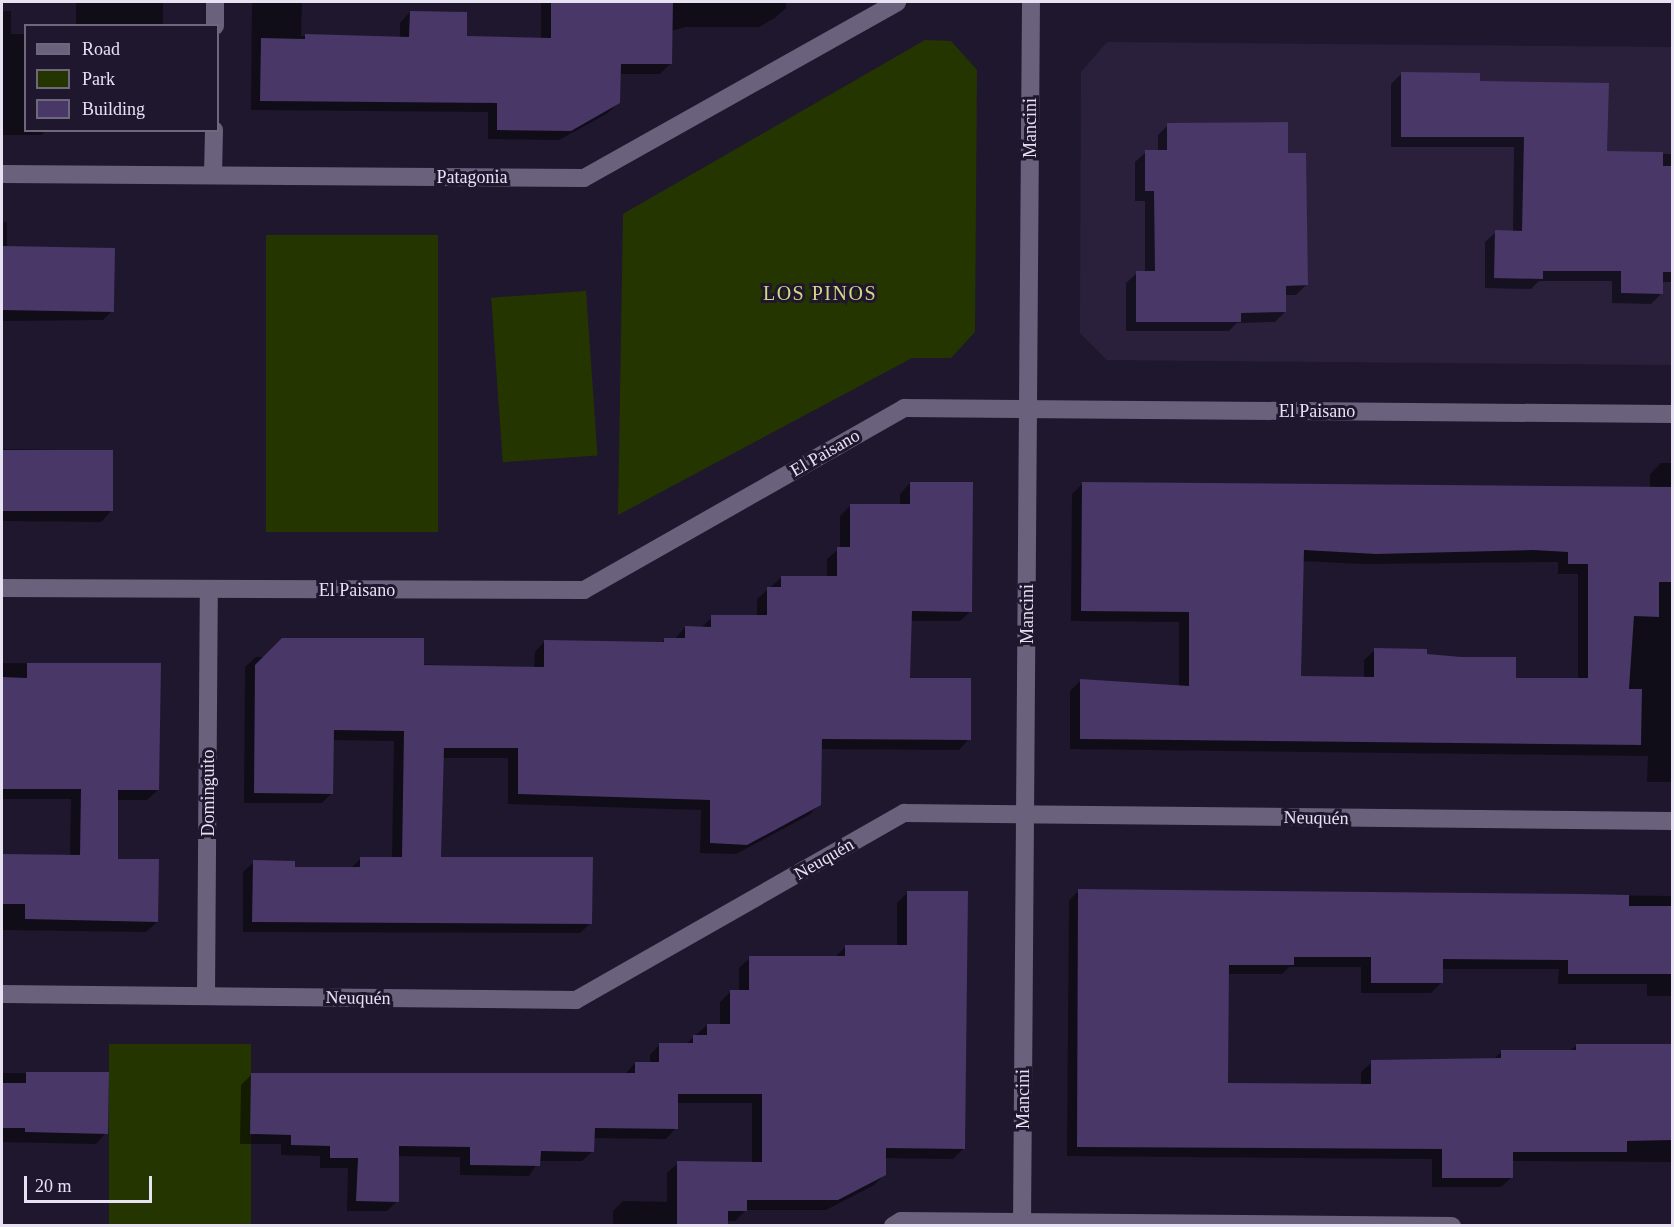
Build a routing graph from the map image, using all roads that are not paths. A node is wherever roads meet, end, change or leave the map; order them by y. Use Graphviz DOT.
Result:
graph roads {
  1 [pos="215,2"];
  2 [pos="897,2"];
  3 [pos="1031,2"];
  4 [pos="215,24"];
  5 [pos="214,132"];
  6 [pos="2,174"];
  7 [pos="213,175"];
  8 [pos="1028,408"];
  9 [pos="1672,414"];
  10 [pos="2,588"];
  11 [pos="209,589"];
  12 [pos="1025,815"];
  13 [pos="1672,821"];
  14 [pos="2,994"];
  15 [pos="206,996"];
  16 [pos="1022,1224"];
  17 [pos="893,1226"];
  18 [pos="1452,1226"];
  1 -- 4 [label="street"];
  2 -- 7 [label="street, Patagonia"];
  3 -- 8 [label="street, Mancini"];
  5 -- 7 [label="street"];
  6 -- 7 [label="street, Patagonia"];
  8 -- 9 [label="street, El Paisano"];
  8 -- 11 [label="street, El Paisano"];
  8 -- 12 [label="street, Mancini"];
  10 -- 11 [label="street, El Paisano"];
  11 -- 15 [label="street, Dominguito"];
  12 -- 13 [label="street, Neuquén"];
  12 -- 15 [label="street, Neuquén"];
  12 -- 16 [label="street, Mancini"];
  14 -- 15 [label="street, Neuquén"];
  16 -- 17 [label="street"];
  16 -- 18 [label="street"];
}
